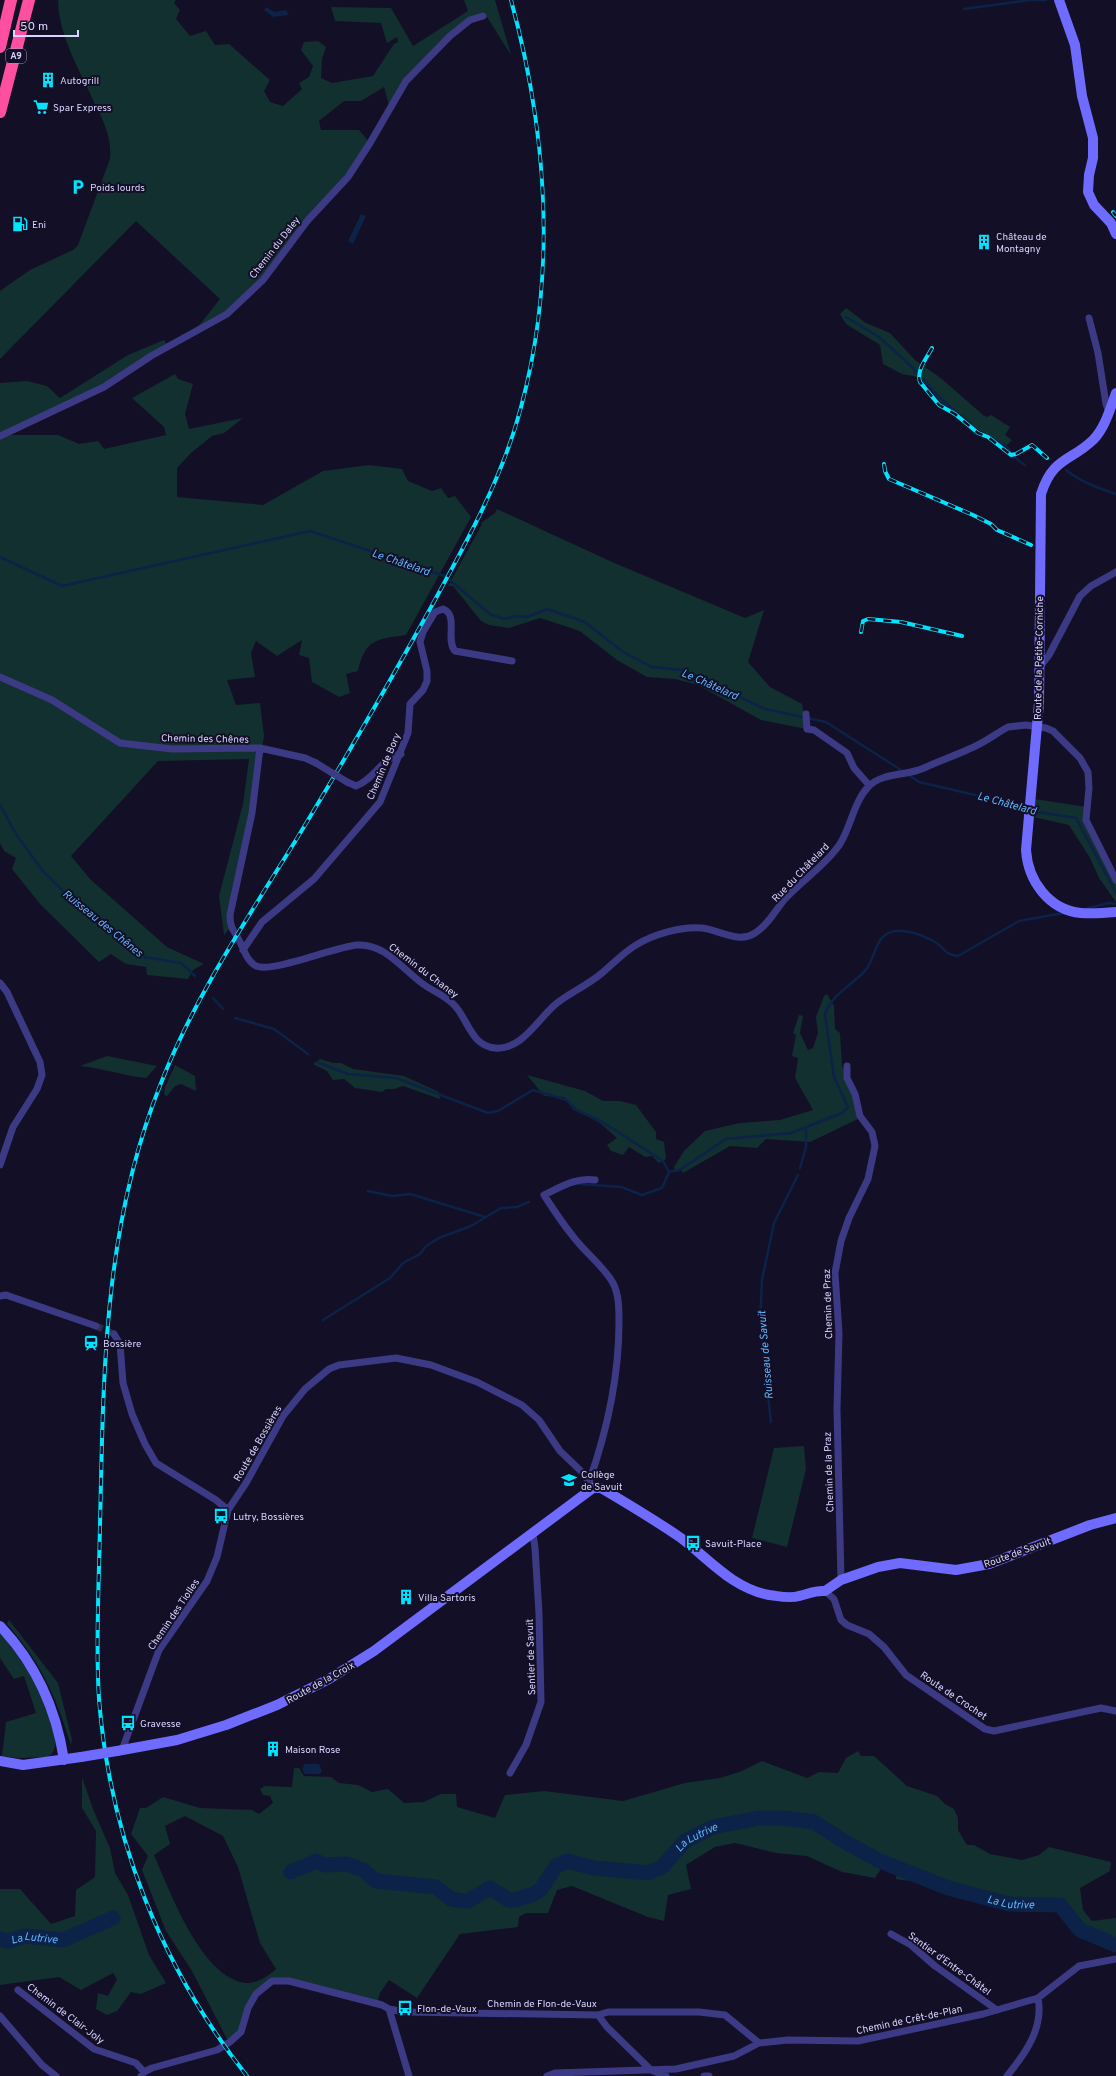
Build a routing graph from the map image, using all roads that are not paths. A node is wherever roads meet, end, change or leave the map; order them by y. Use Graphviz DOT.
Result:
graph roads {
  1 [pos="11,0"];
  2 [pos="29,0"];
  3 [pos="1059,0"];
  4 [pos="483,16"];
  5 [pos="0,47"];
  6 [pos="0,112"];
  7 [pos="1116,234"];
  8 [pos="1089,318"];
  9 [pos="1116,393"];
  10 [pos="1109,412"];
  11 [pos="0,436"];
  12 [pos="1116,572"];
  13 [pos="512,661"];
  14 [pos="1039,668"];
  15 [pos="0,677"];
  16 [pos="806,714"];
  17 [pos="1037,727"];
  18 [pos="260,748"];
  19 [pos="401,754"];
  20 [pos="869,785"];
  21 [pos="1116,880"];
  22 [pos="1116,912"];
  23 [pos="752,935"];
  24 [pos="245,953"];
  25 [pos="0,983"];
  26 [pos="847,1066"];
  27 [pos="0,1165"];
  28 [pos="595,1180"];
  29 [pos="0,1296"];
  30 [pos="96,1326"];
  31 [pos="114,1334"];
  32 [pos="839,1364"];
  33 [pos="591,1485"];
  34 [pos="228,1510"];
  35 [pos="1116,1518"];
  36 [pos="533,1534"];
  37 [pos="841,1580"];
  38 [pos="825,1591"];
  39 [pos="0,1626"];
  40 [pos="1116,1711"];
  41 [pos="120,1751"];
  42 [pos="64,1760"];
  43 [pos="0,1761"];
  44 [pos="510,1773"];
  45 [pos="891,1934"];
  46 [pos="1116,1959"];
  47 [pos="18,1990"];
  48 [pos="1038,1998"];
  49 [pos="389,2010"];
  50 [pos="997,2010"];
  51 [pos="598,2015"];
  52 [pos="0,2016"];
  53 [pos="759,2043"];
  54 [pos="212,2051"];
  55 [pos="651,2070"];
  56 [pos="143,2074"];
  57 [pos="56,2076"];
  58 [pos="409,2076"];
  59 [pos="547,2076"];
  60 [pos="666,2076"];
  61 [pos="704,2076"];
  62 [pos="709,2076"];
  63 [pos="1007,2076"];
  1 -- 5 [label="highway, A9"];
  2 -- 6 [label="highway, A9"];
  3 -- 7 [label="street"];
  4 -- 11 [label="street, Chemin du Daley"];
  8 -- 10 [label="street"];
  9 -- 10 [label="street, Route de la Petite-Corniche"];
  10 -- 14 [label="street, Route de la Petite-Corniche"];
  12 -- 14 [label="street"];
  13 -- 19 [label="street, Chemin de Bory"];
  14 -- 17 [label="street, Route de la Petite-Corniche"];
  15 -- 18 [label="street, Chemin des Chênes"];
  16 -- 20 [label="street"];
  17 -- 20 [label="street"];
  17 -- 21 [label="street"];
  17 -- 22 [label="street, Route de la Petite-Corniche"];
  18 -- 19 [label="street, bridge"];
  18 -- 24 [label="street, Chemin des Chênes"];
  19 -- 24 [label="street, Chemin de Bory"];
  20 -- 23 [label="street, Rue du Châtelard"];
  23 -- 24 [label="street, Chemin du Chaney"];
  25 -- 27 [label="street"];
  26 -- 32 [label="street, Chemin de Praz"];
  28 -- 33 [label="street"];
  29 -- 30 [label="street"];
  31 -- 34 [label="street"];
  32 -- 37 [label="street, Chemin de la Praz"];
  33 -- 34 [label="street, Route de Bossières"];
  33 -- 36 [label="street, Route de la Croix"];
  33 -- 38 [label="street"];
  34 -- 41 [label="street, Chemin des Tiolles"];
  35 -- 37 [label="street, Route de Savuit"];
  36 -- 41 [label="street, Route de la Croix"];
  36 -- 44 [label="street, Sentier de Savuit"];
  37 -- 38 [label="street, Route de Savuit"];
  38 -- 40 [label="street, Route de Crochet"];
  39 -- 42 [label="street"];
  41 -- 42 [label="street, Route de la Croix, bridge"];
  42 -- 43 [label="street, Route de la Croix"];
  45 -- 50 [label="street, Sentier d'Entre-Châtel"];
  46 -- 48 [label="street"];
  47 -- 56 [label="street, Chemin de Clair-Joly"];
  48 -- 50 [label="street, Chemin de Crêt-de-Plan"];
  48 -- 63 [label="street"];
  49 -- 51 [label="street, Chemin de Flon-de-Vaux"];
  49 -- 54 [label="street, Chemin de Flon-de-Vaux"];
  49 -- 58 [label="street"];
  50 -- 53 [label="street, Chemin de Crêt-de-Plan"];
  51 -- 53 [label="street, Chemin de Flon-de-Vaux"];
  51 -- 55 [label="street"];
  52 -- 57 [label="street"];
  53 -- 55 [label="street, Chemin de Crêt-de-Plan"];
  54 -- 56 [label="street, Chemin de Clair-Joly"];
  55 -- 59 [label="street, Chemin de Crêt-de-Plan"];
  55 -- 60 [label="street"];
  61 -- 62 [label="street"];
}
